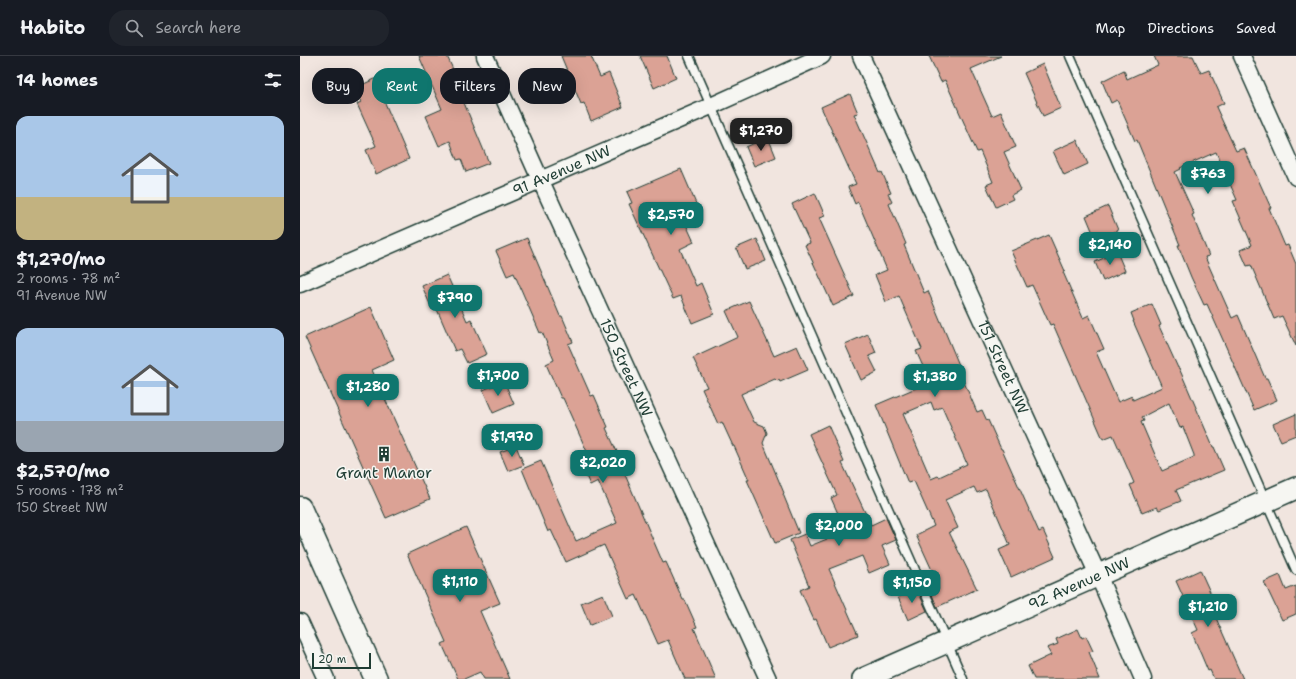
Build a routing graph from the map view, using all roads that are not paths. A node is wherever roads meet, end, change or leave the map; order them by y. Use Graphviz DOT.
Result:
graph roads {
  1 [pos="485,56"];
  2 [pos="689,56"];
  3 [pos="822,56"];
  4 [pos="861,56"];
  5 [pos="1070,56"];
  6 [pos="1242,56"];
  7 [pos="711,106"];
  8 [pos="1296,177"];
  9 [pos="540,179"];
  10 [pos="300,284"];
  11 [pos="1296,488"];
  12 [pos="1265,502"];
  13 [pos="300,508"];
  14 [pos="1296,570"];
  15 [pos="1098,575"];
  16 [pos="300,622"];
  17 [pos="947,642"];
  18 [pos="326,679"];
  19 [pos="376,679"];
  20 [pos="768,679"];
  21 [pos="863,679"];
  22 [pos="963,679"];
  23 [pos="1143,679"];
  1 -- 9 [label="street, 150 Street NW"];
  2 -- 7 [label="lane"];
  3 -- 7 [label="street, 91 Avenue NW"];
  4 -- 15 [label="street, 151 Street NW"];
  5 -- 12 [label="lane"];
  6 -- 8 [label="street"];
  7 -- 9 [label="street, 91 Avenue NW"];
  7 -- 17 [label="lane"];
  9 -- 10 [label="street, 91 Avenue NW"];
  9 -- 20 [label="street, 150 Street NW"];
  11 -- 12 [label="street, 92 Avenue NW"];
  12 -- 14 [label="lane"];
  12 -- 15 [label="street, 92 Avenue NW"];
  13 -- 19 [label="main road"];
  15 -- 17 [label="street, 92 Avenue NW"];
  15 -- 23 [label="street, 151 Street NW"];
  16 -- 18 [label="street"];
  17 -- 21 [label="street, 92 Avenue NW"];
  17 -- 22 [label="lane"];
}
